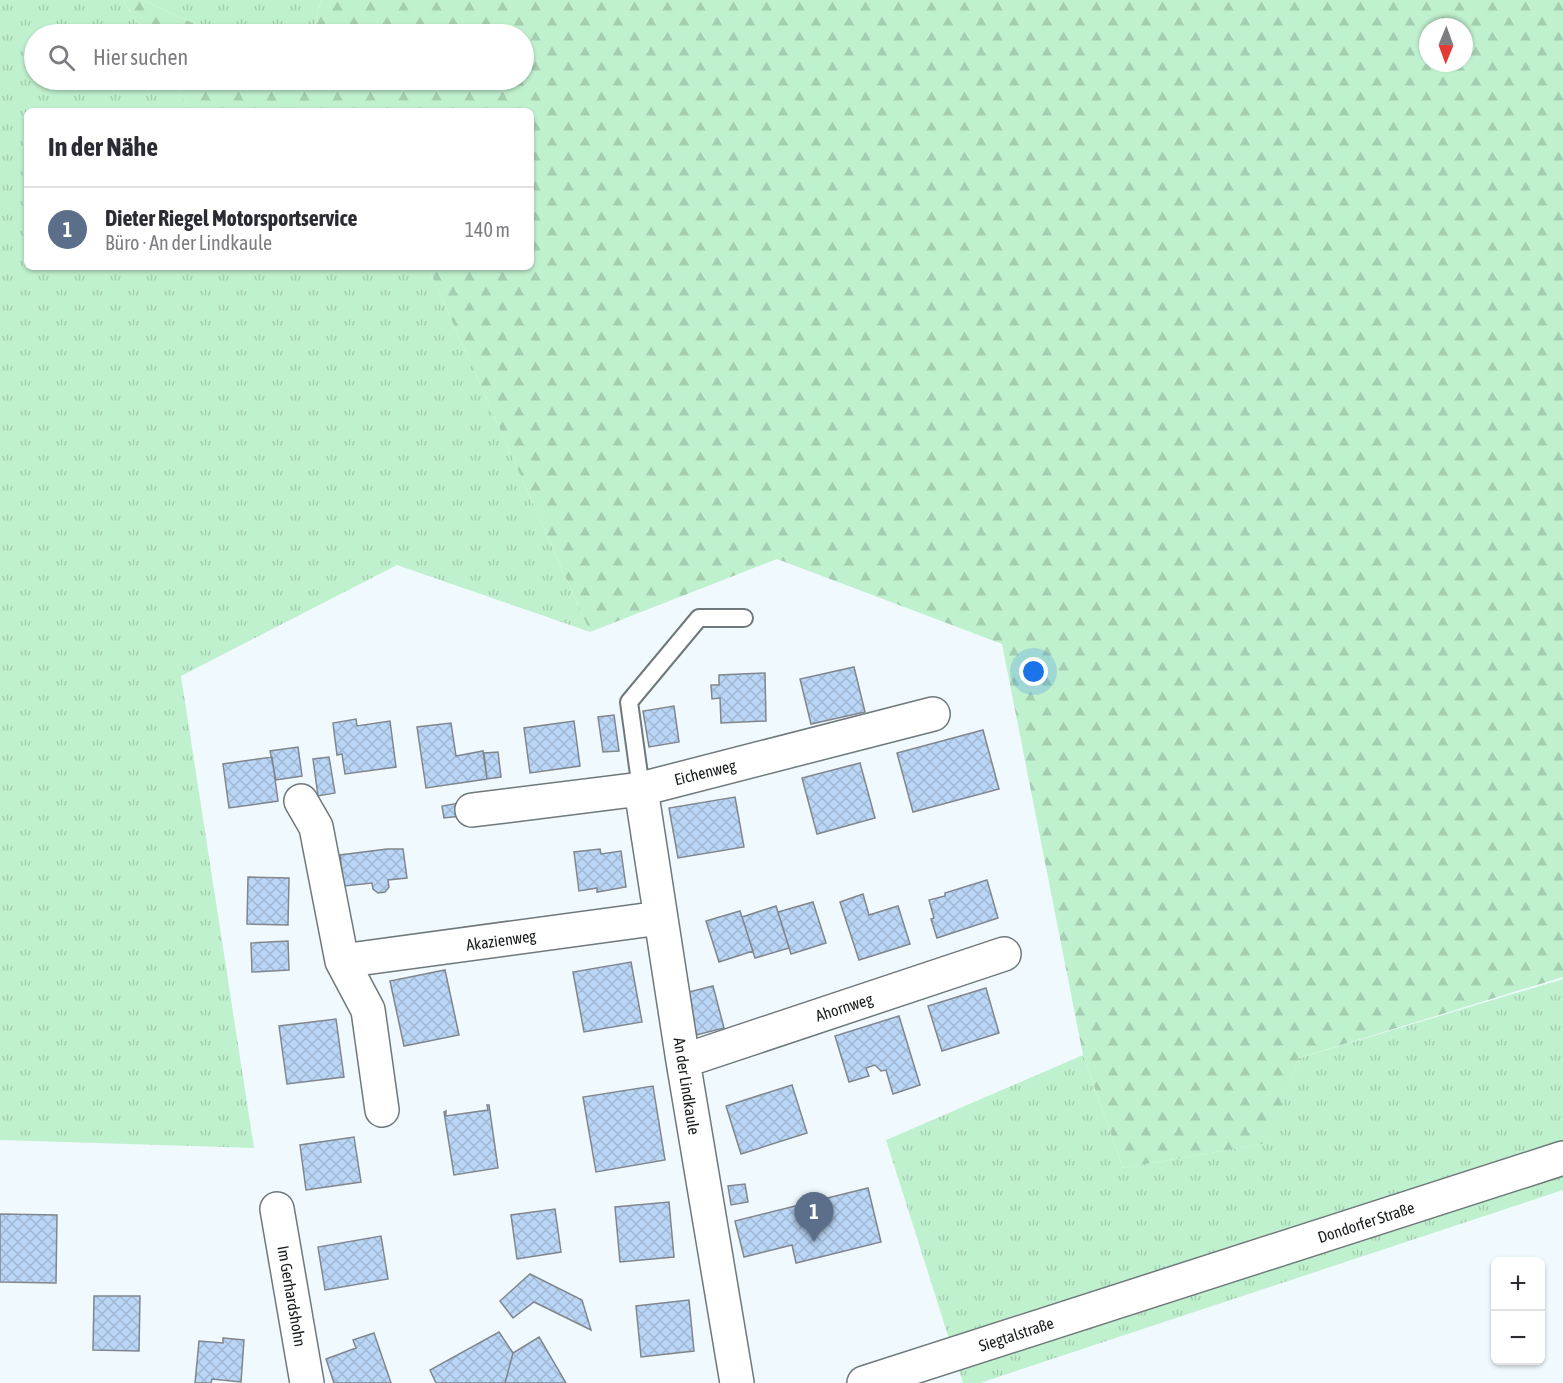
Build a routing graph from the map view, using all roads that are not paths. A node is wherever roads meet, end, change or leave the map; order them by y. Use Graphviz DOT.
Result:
graph roads {
  1 [pos="744,618"];
  2 [pos="933,714"];
  3 [pos="640,789"];
  4 [pos="301,801"];
  5 [pos="472,810"];
  6 [pos="660,918"];
  7 [pos="1004,954"];
  8 [pos="342,961"];
  9 [pos="683,1061"];
  10 [pos="382,1110"];
  11 [pos="1563,1158"];
  12 [pos="277,1209"];
  13 [pos="1168,1285"];
  14 [pos="308,1383"];
  15 [pos="738,1383"];
  16 [pos="864,1383"];
  1 -- 3 [label="lane"];
  2 -- 3 [label="street, Eichenweg"];
  3 -- 5 [label="street, Eichenweg"];
  3 -- 6 [label="street, An der Lindkaule"];
  4 -- 8 [label="street"];
  6 -- 8 [label="street, Akazienweg"];
  6 -- 9 [label="street, An der Lindkaule"];
  7 -- 9 [label="street, Ahornweg"];
  8 -- 10 [label="street"];
  9 -- 15 [label="street, An der Lindkaule"];
  11 -- 13 [label="street, Dondorfer Straße"];
  12 -- 14 [label="street, Im Gerhardshohn"];
  13 -- 16 [label="street, Siegtalstraße"];
}
